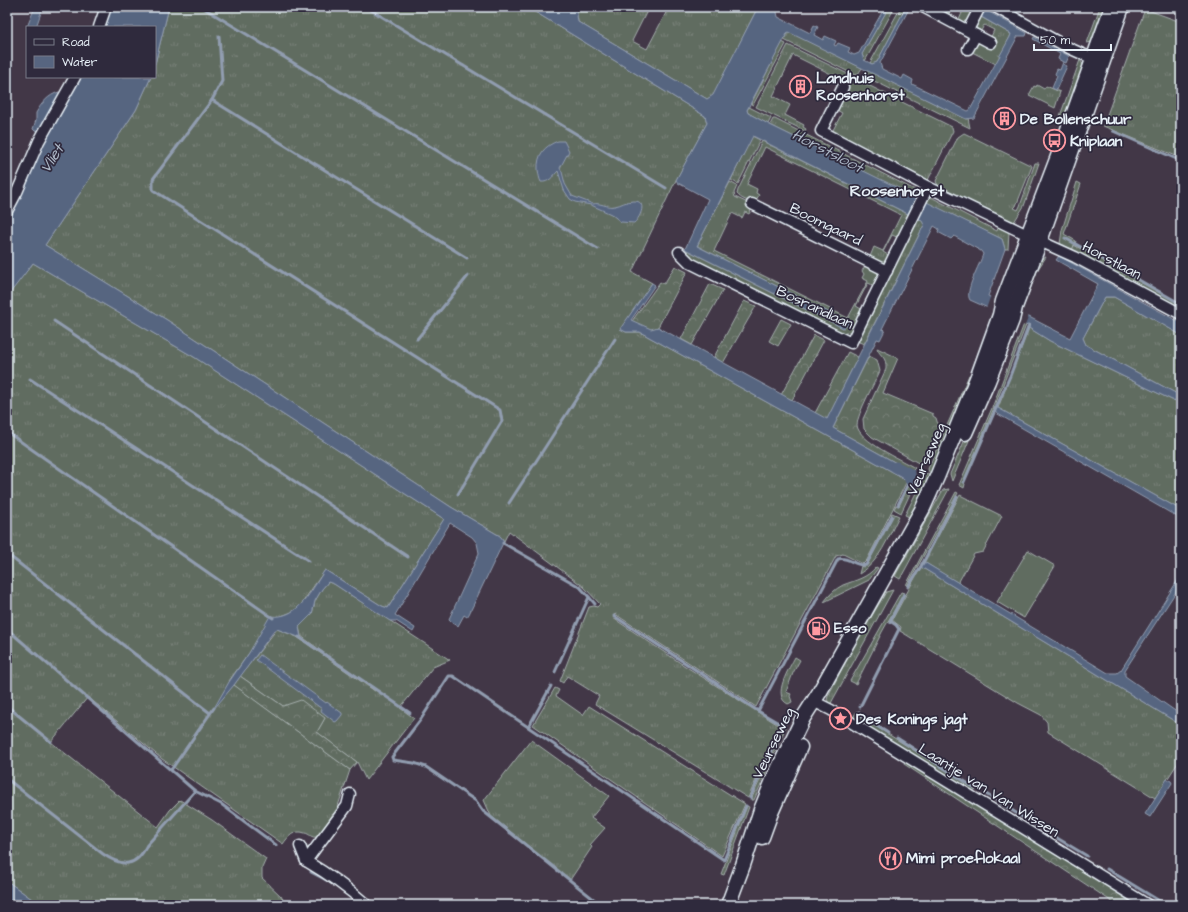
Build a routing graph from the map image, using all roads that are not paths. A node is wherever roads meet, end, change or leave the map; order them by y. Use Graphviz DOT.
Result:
graph roads {
  1 [pos="106,7"];
  2 [pos="924,7"];
  3 [pos="980,7"];
  4 [pos="995,7"];
  5 [pos="1112,7"];
  6 [pos="1122,7"];
  7 [pos="99,26"];
  8 [pos="972,32"];
  9 [pos="991,43"];
  10 [pos="968,49"];
  11 [pos="1098,61"];
  12 [pos="74,78"];
  13 [pos="843,87"];
  14 [pos="926,192"];
  15 [pos="752,204"];
  16 [pos="7,211"];
  17 [pos="1034,238"];
  18 [pos="679,252"];
  19 [pos="887,271"];
  20 [pos="1181,314"];
  21 [pos="816,703"];
  22 [pos="807,720"];
  23 [pos="350,794"];
  24 [pos="300,846"];
  25 [pos="306,861"];
  26 [pos="367,905"];
  27 [pos="728,905"];
  28 [pos="739,905"];
  29 [pos="1148,905"];
  1 -- 7 [label="street"];
  2 -- 8 [label="street"];
  3 -- 8 [label="street"];
  4 -- 11 [label="street"];
  5 -- 11 [label="main road, Veurseweg"];
  6 -- 11 [label="main road, Veurseweg"];
  8 -- 9 [label="street"];
  8 -- 10 [label="street"];
  11 -- 17 [label="main road, Veurseweg"];
  12 -- 16 [label="street"];
  13 -- 14 [label="street, Horstlaan"];
  14 -- 17 [label="street, Horstlaan"];
  14 -- 19 [label="street, Bosrandlaan"];
  15 -- 19 [label="street, Boomgaard"];
  17 -- 20 [label="street, Horstlaan"];
  17 -- 21 [label="main road, Veurseweg"];
  18 -- 19 [label="street, Bosrandlaan"];
  21 -- 22 [label="main road, Veurseweg"];
  21 -- 29 [label="street, Laantje van Van Wissen"];
  22 -- 27 [label="main road, Veurseweg"];
  22 -- 28 [label="main road, Veurseweg"];
  23 -- 25 [label="street"];
  24 -- 25 [label="street"];
  25 -- 26 [label="street"];
}
